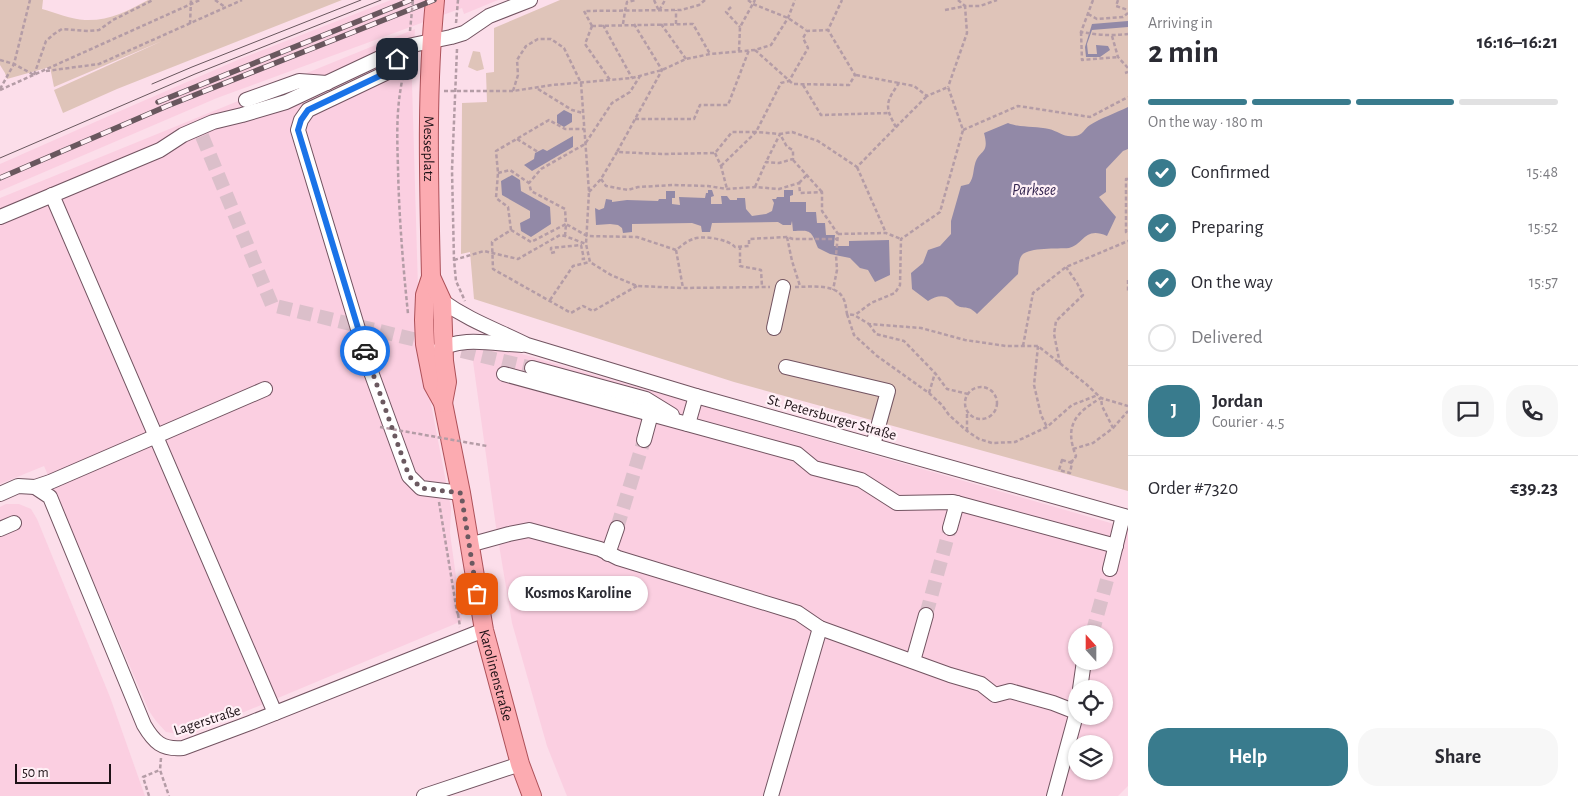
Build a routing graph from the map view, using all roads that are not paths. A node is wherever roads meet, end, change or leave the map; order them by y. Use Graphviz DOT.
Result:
graph roads {
  1 [pos="435,0"];
  2 [pos="530,0"];
  3 [pos="431,42"];
  4 [pos="406,47"];
  5 [pos="328,83"];
  6 [pos="246,100"];
  7 [pos="52,195"];
  8 [pos="0,217"];
  9 [pos="431,277"];
  10 [pos="783,287"];
  11 [pos="442,301"];
  12 [pos="416,325"];
  13 [pos="774,328"];
  14 [pos="443,337"];
  15 [pos="527,345"];
  16 [pos="428,359"];
  17 [pos="786,367"];
  18 [pos="532,368"];
  19 [pos="504,374"];
  20 [pos="264,389"];
  21 [pos="696,396"];
  22 [pos="443,403"];
  23 [pos="651,414"];
  24 [pos="688,424"];
  25 [pos="155,436"];
  26 [pos="644,440"];
  27 [pos="873,445"];
  28 [pos="36,487"];
  29 [pos="461,493"];
  30 [pos="0,494"];
  31 [pos="957,503"];
  32 [pos="1126,517"];
  33 [pos="14,523"];
  34 [pos="617,528"];
  35 [pos="950,528"];
  36 [pos="0,529"];
  37 [pos="469,545"];
  38 [pos="1116,546"];
  39 [pos="608,554"];
  40 [pos="1110,569"];
  41 [pos="926,615"];
  42 [pos="820,628"];
  43 [pos="484,630"];
  44 [pos="913,661"];
  45 [pos="1068,710"];
  46 [pos="275,713"];
  47 [pos="1073,725"];
  48 [pos="520,764"];
  49 [pos="424,796"];
  50 [pos="532,796"];
  51 [pos="771,796"];
  52 [pos="1054,796"];
  1 -- 3 [label="main road, Messeplatz"];
  2 -- 3 [label="street"];
  3 -- 4 [label="street"];
  3 -- 9 [label="main road, Messeplatz"];
  4 -- 5 [label="street"];
  4 -- 29 [label="street"];
  5 -- 6 [label="street"];
  5 -- 7 [label="street"];
  7 -- 8 [label="street"];
  7 -- 25 [label="street"];
  9 -- 11 [label="main road, Messeplatz"];
  9 -- 12 [label="main road, Messeplatz"];
  10 -- 13 [label="street"];
  11 -- 14 [label="main road, Messeplatz"];
  11 -- 15 [label="street, St. Petersburger Straße"];
  12 -- 16 [label="main road, Karolinenstraße"];
  14 -- 15 [label="street, St. Petersburger Straße"];
  14 -- 16 [label="street"];
  14 -- 22 [label="main road, Karolinenstraße"];
  15 -- 21 [label="street, St. Petersburger Straße"];
  16 -- 22 [label="main road, Karolinenstraße"];
  17 -- 27 [label="street"];
  18 -- 24 [label="street"];
  19 -- 23 [label="street"];
  20 -- 25 [label="street"];
  21 -- 24 [label="street"];
  21 -- 27 [label="street, St. Petersburger Straße"];
  22 -- 29 [label="main road, Karolinenstraße"];
  23 -- 24 [label="street"];
  23 -- 26 [label="street"];
  24 -- 31 [label="street"];
  25 -- 28 [label="street"];
  25 -- 46 [label="street"];
  27 -- 32 [label="street, St. Petersburger Straße"];
  28 -- 30 [label="street"];
  28 -- 46 [label="street, Lagerstraße"];
  29 -- 37 [label="main road, Karolinenstraße"];
  31 -- 35 [label="street"];
  31 -- 38 [label="street"];
  32 -- 38 [label="street"];
  33 -- 36 [label="street"];
  34 -- 39 [label="street"];
  37 -- 39 [label="street"];
  37 -- 43 [label="main road, Karolinenstraße"];
  38 -- 40 [label="street"];
  39 -- 42 [label="street"];
  41 -- 44 [label="street"];
  42 -- 44 [label="street"];
  42 -- 51 [label="street"];
  43 -- 46 [label="street, Lagerstraße"];
  43 -- 48 [label="main road, Karolinenstraße"];
  44 -- 45 [label="street"];
  47 -- 52 [label="street"];
  48 -- 49 [label="street"];
  48 -- 50 [label="main road, Karolinenstraße"];
}
